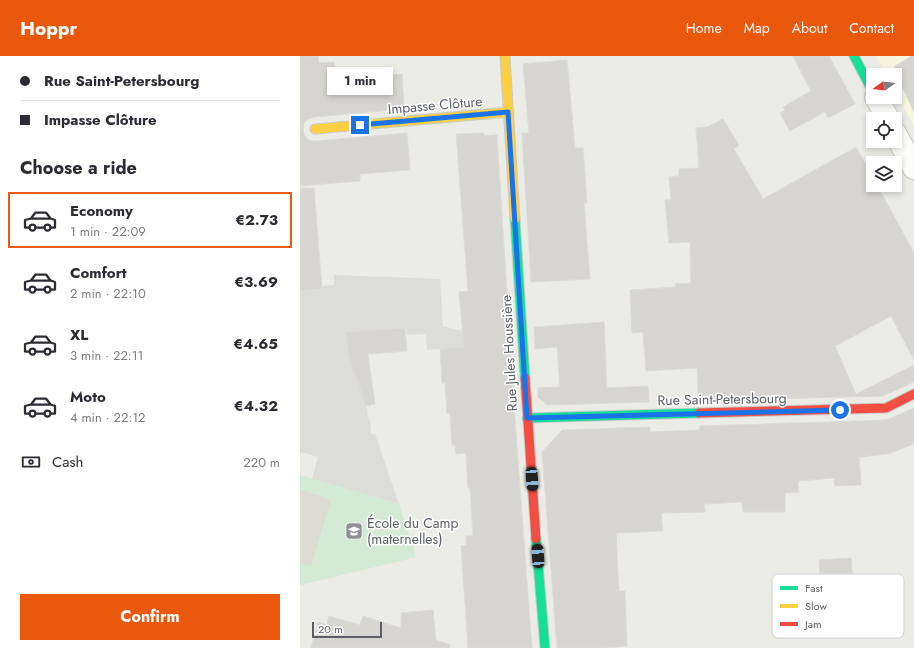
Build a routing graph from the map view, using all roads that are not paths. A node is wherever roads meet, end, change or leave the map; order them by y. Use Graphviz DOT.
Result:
graph roads {
  1 [pos="505,56"];
  2 [pos="854,56"];
  3 [pos="866,79"];
  4 [pos="508,112"];
  5 [pos="315,129"];
  6 [pos="902,146"];
  7 [pos="914,168"];
  8 [pos="914,394"];
  9 [pos="527,418"];
  10 [pos="545,648"];
  1 -- 4 [label="street, Rue Jules Houssière"];
  2 -- 3 [label="street"];
  4 -- 5 [label="street, Impasse Clôture"];
  4 -- 9 [label="street, Rue Jules Houssière"];
  6 -- 7 [label="street"];
  8 -- 9 [label="street, Rue Saint-Petersbourg"];
  9 -- 10 [label="street, Rue Jules Houssière"];
}
